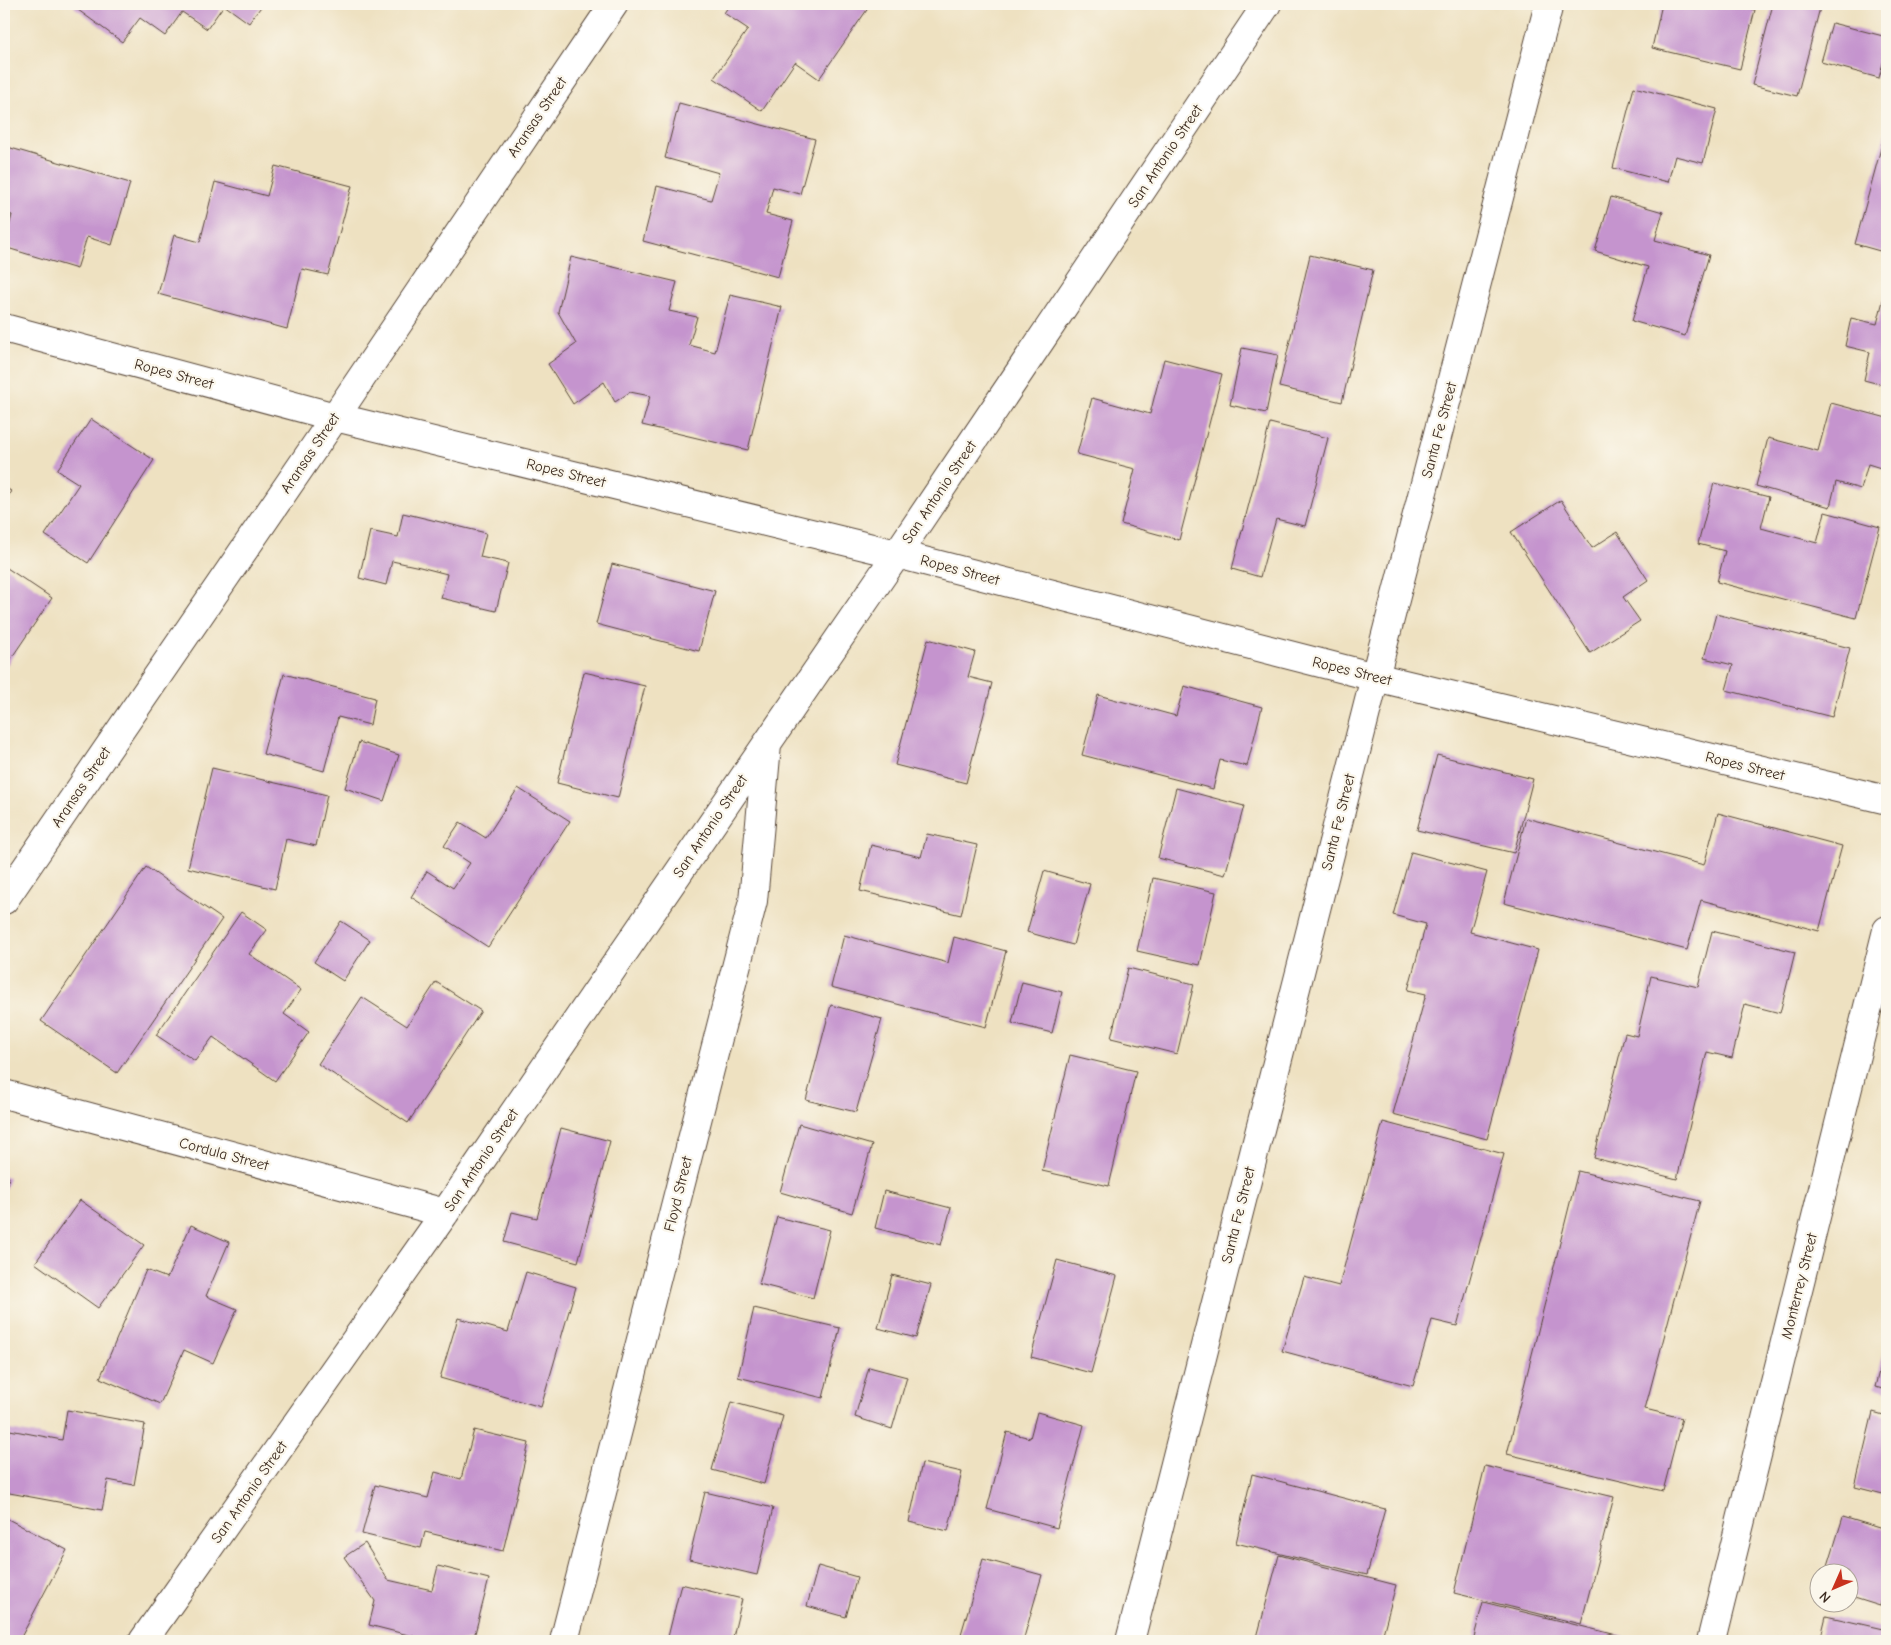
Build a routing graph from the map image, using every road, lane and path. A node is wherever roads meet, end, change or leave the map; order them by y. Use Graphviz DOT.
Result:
graph roads {
  1 [pos="614,4"];
  2 [pos="1267,4"];
  3 [pos="1549,4"];
  4 [pos="4,328"];
  5 [pos="335,416"];
  6 [pos="898,554"];
  7 [pos="1375,677"];
  8 [pos="767,743"];
  9 [pos="1887,800"];
  10 [pos="4,900"];
  11 [pos="1887,930"];
  12 [pos="4,1094"];
  13 [pos="445,1213"];
  14 [pos="143,1641"];
  15 [pos="564,1641"];
  16 [pos="1130,1641"];
  17 [pos="1711,1641"];
  1 -- 5 [label="street, Aransas Street"];
  2 -- 6 [label="street, San Antonio Street"];
  3 -- 7 [label="street, Santa Fe Street"];
  4 -- 5 [label="street, Ropes Street"];
  5 -- 6 [label="street, Ropes Street"];
  5 -- 10 [label="street, Aransas Street"];
  6 -- 7 [label="street, Ropes Street"];
  6 -- 8 [label="street, San Antonio Street"];
  7 -- 9 [label="street, Ropes Street"];
  7 -- 16 [label="street, Santa Fe Street"];
  8 -- 13 [label="street, San Antonio Street"];
  8 -- 15 [label="street, Floyd Street"];
  11 -- 17 [label="street, Monterrey Street"];
  12 -- 13 [label="street, Cordula Street"];
  13 -- 14 [label="street, San Antonio Street"];
}
